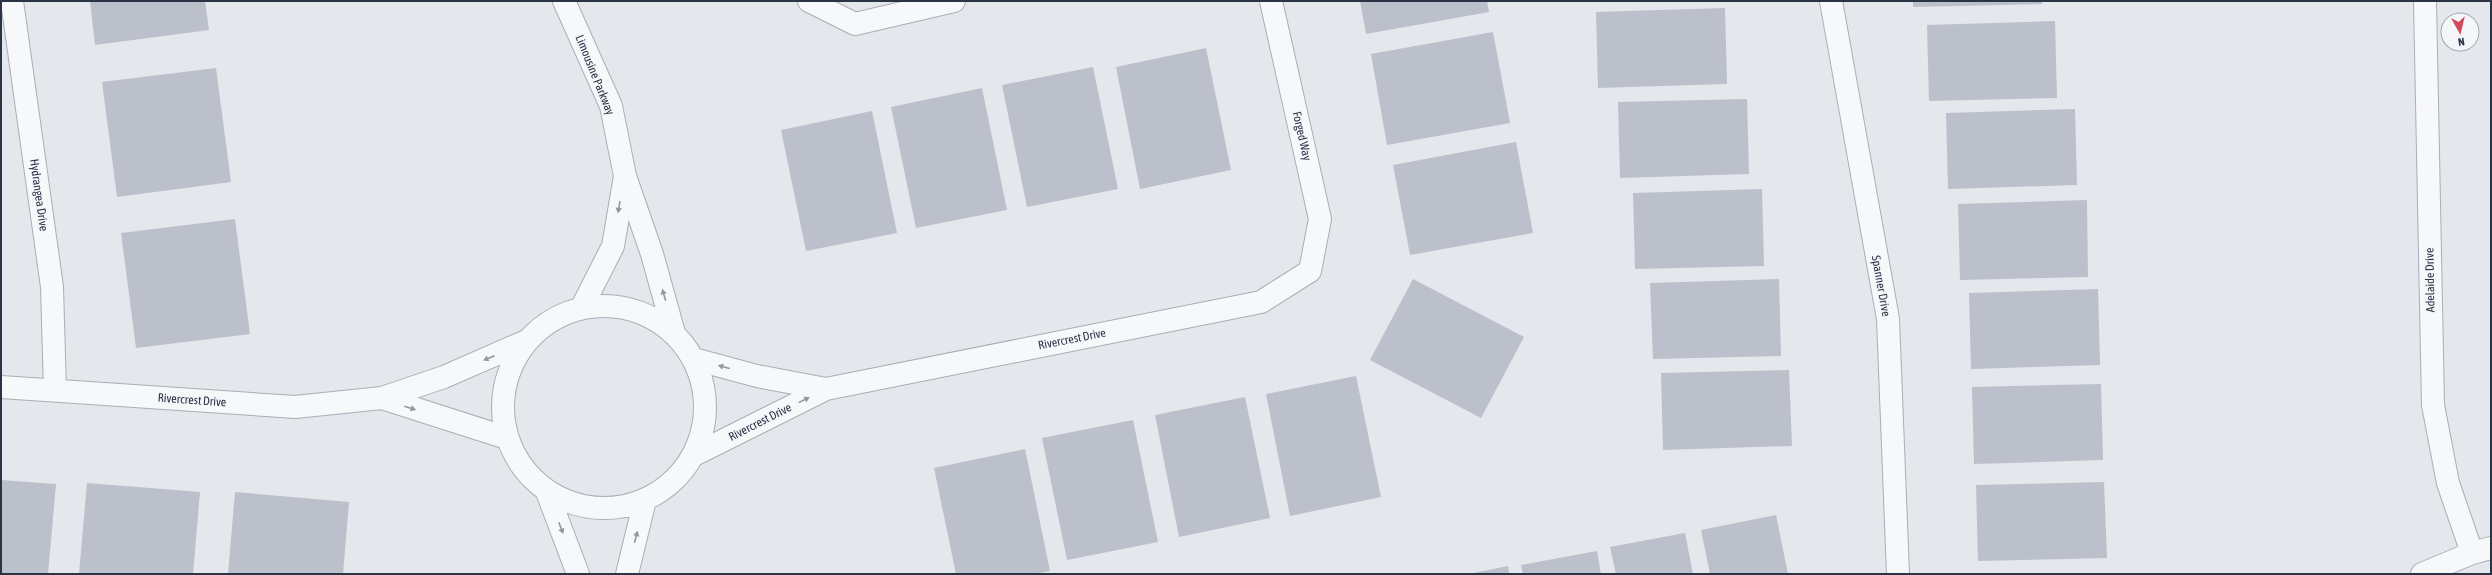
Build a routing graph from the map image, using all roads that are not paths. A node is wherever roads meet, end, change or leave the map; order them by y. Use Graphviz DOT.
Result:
graph roads {
  1 [pos="12,1"];
  2 [pos="564,1"];
  3 [pos="809,1"];
  4 [pos="954,1"];
  5 [pos="1271,1"];
  6 [pos="1831,1"];
  7 [pos="2425,1"];
  8 [pos="625,176"];
  9 [pos="1310,271"];
  10 [pos="582,307"];
  11 [pos="674,333"];
  12 [pos="524,342"];
  13 [pos="694,359"];
  14 [pos="1,387"];
  15 [pos="826,389"];
  16 [pos="55,390"];
  17 [pos="382,398"];
  18 [pos="506,438"];
  19 [pos="694,455"];
  20 [pos="547,492"];
  21 [pos="645,500"];
  22 [pos="2482,550"];
  23 [pos="578,574"];
  24 [pos="627,574"];
  25 [pos="1898,574"];
  26 [pos="2422,574"];
  1 -- 16 [label="street, Hydrangea Drive"];
  2 -- 8 [label="street, Limousine Parkway"];
  3 -- 4 [label="street"];
  5 -- 9 [label="street, Forged Way"];
  6 -- 25 [label="street, Spanner Drive"];
  7 -- 22 [label="street, Adelaide Drive"];
  8 -- 10 [label="street, Limousine Parkway, one-way"];
  11 -- 8 [label="street, Limousine Parkway, one-way"];
  9 -- 15 [label="street, Rivercrest Drive"];
  10 -- 11 [label="street"];
  10 -- 12 [label="street"];
  11 -- 13 [label="street"];
  12 -- 17 [label="street, Rivercrest Drive, one-way"];
  12 -- 18 [label="street"];
  15 -- 13 [label="street, Rivercrest Drive, one-way"];
  13 -- 19 [label="street"];
  14 -- 16 [label="street, Rivercrest Drive"];
  19 -- 15 [label="street, Rivercrest Drive, one-way"];
  16 -- 17 [label="street, Rivercrest Drive"];
  17 -- 18 [label="street, Rivercrest Drive, one-way"];
  18 -- 20 [label="street"];
  19 -- 21 [label="street"];
  20 -- 21 [label="street"];
  20 -- 23 [label="street, one-way"];
  24 -- 21 [label="street, one-way"];
  22 -- 26 [label="street"];
}
